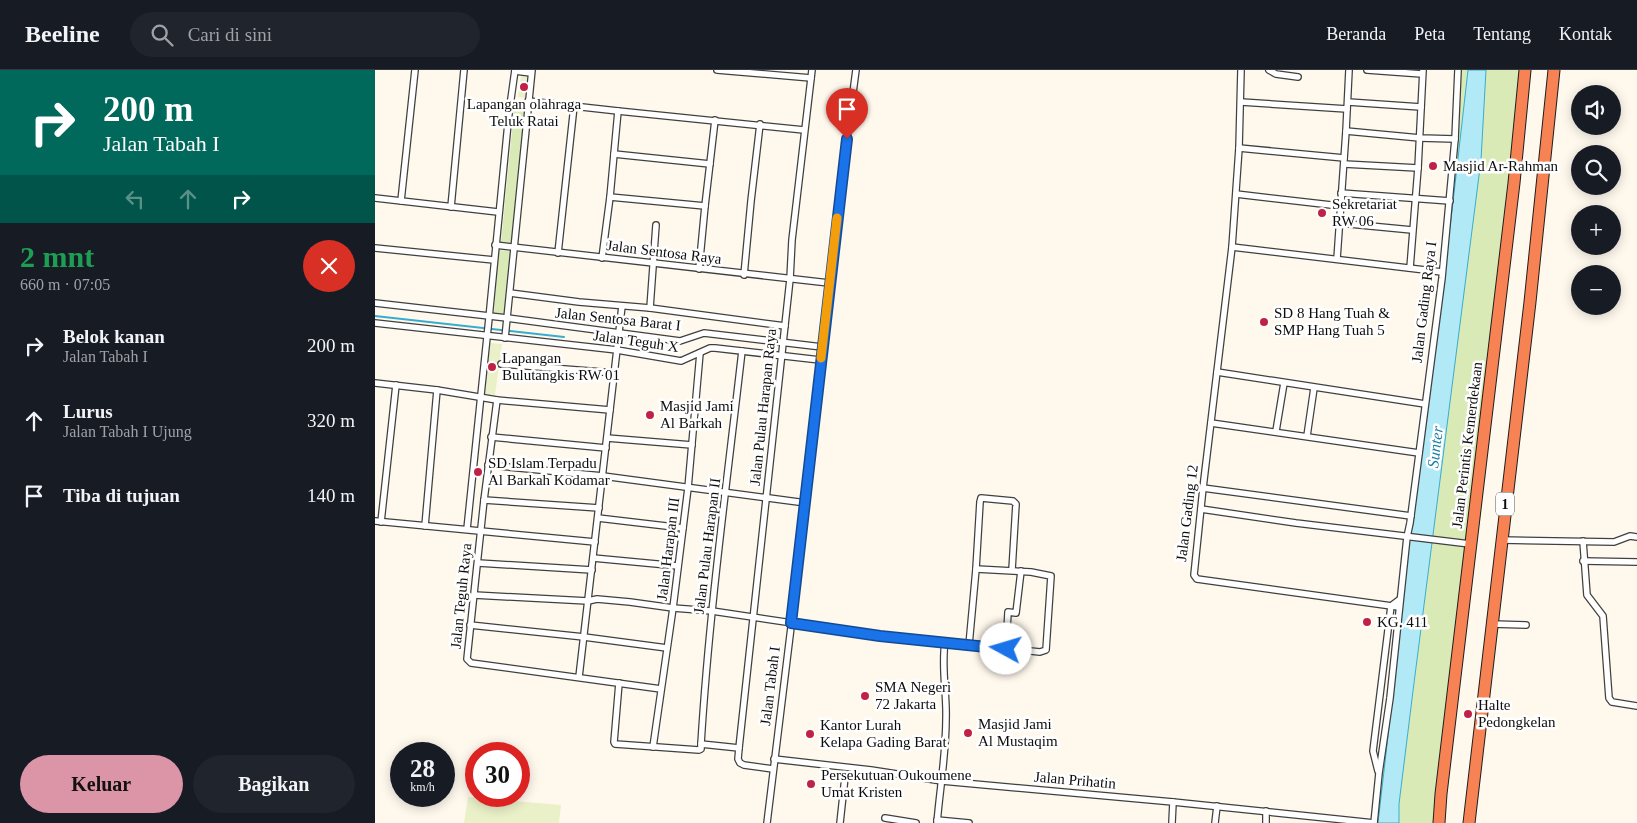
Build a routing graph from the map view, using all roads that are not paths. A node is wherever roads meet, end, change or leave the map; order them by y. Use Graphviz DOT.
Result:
graph roads {
  1 [pos="415,70"];
  2 [pos="464,70"];
  3 [pos="515,70"];
  4 [pos="717,70"];
  5 [pos="812,70"];
  6 [pos="856,70"];
  7 [pos="1241,70"];
  8 [pos="1269,70"];
  9 [pos="1349,70"];
  10 [pos="1367,70"];
  11 [pos="1458,70"];
  12 [pos="1525,70"];
  13 [pos="1554,70"];
  14 [pos="532,71"];
  15 [pos="1423,72"];
  16 [pos="1298,77"];
  17 [pos="811,78"];
  18 [pos="528,101"];
  19 [pos="1241,102"];
  20 [pos="1348,105"];
  21 [pos="574,106"];
  22 [pos="1421,107"];
  23 [pos="618,112"];
  24 [pos="715,120"];
  25 [pos="760,124"];
  26 [pos="804,130"];
  27 [pos="1347,131"];
  28 [pos="1420,138"];
  29 [pos="1455,140"];
  30 [pos="1239,148"];
  31 [pos="614,154"];
  32 [pos="1344,161"];
  33 [pos="710,164"];
  34 [pos="1418,168"];
  35 [pos="1341,193"];
  36 [pos="1236,194"];
  37 [pos="610,197"];
  38 [pos="375,198"];
  39 [pos="1415,199"];
  40 [pos="401,201"];
  41 [pos="1450,201"];
  42 [pos="705,206"];
  43 [pos="1340,206"];
  44 [pos="451,207"];
  45 [pos="498,212"];
  46 [pos="1339,223"];
  47 [pos="657,225"];
  48 [pos="1413,230"];
  49 [pos="495,245"];
  50 [pos="1232,247"];
  51 [pos="375,248"];
  52 [pos="514,248"];
  53 [pos="557,253"];
  54 [pos="602,258"];
  55 [pos="1337,259"];
  56 [pos="494,260"];
  57 [pos="653,264"];
  58 [pos="1410,268"];
  59 [pos="699,269"];
  60 [pos="1442,272"];
  61 [pos="744,275"];
  62 [pos="790,279"];
  63 [pos="829,283"];
  64 [pos="510,293"];
  65 [pos="375,303"];
  66 [pos="622,306"];
  67 [pos="650,308"];
  68 [pos="490,317"];
  69 [pos="507,318"];
  70 [pos="375,323"];
  71 [pos="785,326"];
  72 [pos="487,334"];
  73 [pos="619,334"];
  74 [pos="505,337"];
  75 [pos="782,342"];
  76 [pos="822,347"];
  77 [pos="617,349"];
  78 [pos="742,351"];
  79 [pos="700,353"];
  80 [pos="781,355"];
  81 [pos="820,360"];
  82 [pos="501,364"];
  83 [pos="1217,372"];
  84 [pos="615,373"];
  85 [pos="375,383"];
  86 [pos="1285,383"];
  87 [pos="396,385"];
  88 [pos="1314,388"];
  89 [pos="437,390"];
  90 [pos="480,397"];
  91 [pos="497,400"];
  92 [pos="1425,404"];
  93 [pos="610,410"];
  94 [pos="1211,423"];
  95 [pos="1277,432"];
  96 [pos="1307,436"];
  97 [pos="491,437"];
  98 [pos="607,438"];
  99 [pos="692,445"];
  100 [pos="606,448"];
  101 [pos="1419,453"];
  102 [pos="488,465"];
  103 [pos="603,476"];
  104 [pos="688,488"];
  105 [pos="1203,488"];
  106 [pos="726,493"];
  107 [pos="765,498"];
  108 [pos="483,500"];
  109 [pos="806,503"];
  110 [pos="599,508"];
  111 [pos="1201,509"];
  112 [pos="1411,516"];
  113 [pos="598,518"];
  114 [pos="378,521"];
  115 [pos="425,526"];
  116 [pos="683,528"];
  117 [pos="467,530"];
  118 [pos="481,531"];
  119 [pos="1408,537"];
  120 [pos="1637,537"];
  121 [pos="1501,540"];
  122 [pos="1583,541"];
  123 [pos="595,542"];
  124 [pos="1470,544"];
  125 [pos="593,558"];
  126 [pos="1583,561"];
  127 [pos="1637,562"];
  128 [pos="478,563"];
  129 [pos="678,566"];
  130 [pos="976,569"];
  131 [pos="592,570"];
  132 [pos="1011,570"];
  133 [pos="1021,571"];
  134 [pos="474,595"];
  135 [pos="1399,600"];
  136 [pos="588,601"];
  137 [pos="1391,606"];
  138 [pos="1399,607"];
  139 [pos="673,608"];
  140 [pos="712,611"];
  141 [pos="752,618"];
  142 [pos="791,623"];
  143 [pos="1492,624"];
  144 [pos="470,625"];
  145 [pos="1526,625"];
  146 [pos="584,637"];
  147 [pos="945,642"];
  148 [pos="969,645"];
  149 [pos="667,648"];
  150 [pos="1006,649"];
  151 [pos="579,678"];
  152 [pos="619,683"];
  153 [pos="661,689"];
  154 [pos="1637,706"];
  155 [pos="701,744"];
  156 [pos="653,747"];
  157 [pos="739,748"];
  158 [pos="774,759"];
  159 [pos="773,769"];
  160 [pos="1379,773"];
  161 [pos="845,777"];
  162 [pos="942,781"];
  163 [pos="1173,802"];
  164 [pos="1217,806"];
  165 [pos="1266,811"];
  166 [pos="885,818"];
  167 [pos="937,821"];
  168 [pos="767,823"];
  169 [pos="840,823"];
  170 [pos="917,823"];
  171 [pos="969,823"];
  172 [pos="1172,823"];
  173 [pos="1215,823"];
  174 [pos="1266,823"];
  175 [pos="1374,823"];
  176 [pos="1439,823"];
  177 [pos="1469,823"];
  1 -- 40 [label="street"];
  2 -- 44 [label="street"];
  3 -- 14 [label="street"];
  3 -- 45 [label="street"];
  4 -- 17 [label="street"];
  5 -- 17 [label="street, Jalan Pulau Harapan Raya"];
  6 -- 63 [label="street, Jalan Tabah I"];
  7 -- 19 [label="street, Jalan Gading 12"];
  8 -- 16 [label="street"];
  9 -- 20 [label="street"];
  10 -- 15 [label="street"];
  11 -- 29 [label="street, Jalan Gading Raya I"];
  12 -- 124 [label="highway, Jalan Perintis Kemerdekaan / 1"];
  13 -- 121 [label="highway, 1"];
  14 -- 18 [label="street"];
  15 -- 22 [label="street"];
  17 -- 26 [label="street, Jalan Pulau Harapan Raya"];
  18 -- 21 [label="street"];
  18 -- 52 [label="street"];
  19 -- 20 [label="street"];
  19 -- 30 [label="street, Jalan Gading 12"];
  20 -- 22 [label="street"];
  20 -- 27 [label="street"];
  21 -- 23 [label="street"];
  21 -- 53 [label="street"];
  22 -- 28 [label="street"];
  23 -- 24 [label="street"];
  23 -- 31 [label="street"];
  24 -- 25 [label="street"];
  24 -- 33 [label="street"];
  25 -- 26 [label="street"];
  25 -- 61 [label="street"];
  26 -- 62 [label="street, Jalan Pulau Harapan Raya"];
  27 -- 28 [label="street"];
  27 -- 32 [label="street"];
  28 -- 29 [label="street"];
  28 -- 34 [label="street"];
  29 -- 41 [label="street, Jalan Gading Raya I"];
  30 -- 32 [label="street"];
  30 -- 36 [label="street, Jalan Gading 12"];
  31 -- 33 [label="street"];
  31 -- 37 [label="street"];
  32 -- 34 [label="street"];
  32 -- 35 [label="street"];
  33 -- 42 [label="street"];
  34 -- 39 [label="street"];
  35 -- 39 [label="street"];
  35 -- 43 [label="street"];
  36 -- 43 [label="street"];
  36 -- 50 [label="street, Jalan Gading 12"];
  37 -- 42 [label="street"];
  37 -- 54 [label="street"];
  38 -- 40 [label="street"];
  39 -- 41 [label="street"];
  39 -- 48 [label="street"];
  40 -- 44 [label="street"];
  41 -- 60 [label="street, Jalan Gading Raya I"];
  42 -- 59 [label="street"];
  43 -- 46 [label="street"];
  44 -- 45 [label="street"];
  45 -- 49 [label="street"];
  46 -- 48 [label="street"];
  46 -- 55 [label="street"];
  47 -- 57 [label="street"];
  48 -- 58 [label="street"];
  49 -- 52 [label="street, Jalan Sentosa Raya"];
  49 -- 56 [label="street"];
  50 -- 55 [label="street"];
  50 -- 83 [label="street, Jalan Gading 12"];
  51 -- 56 [label="street"];
  52 -- 53 [label="street, Jalan Sentosa Raya"];
  52 -- 64 [label="street"];
  53 -- 54 [label="street, Jalan Sentosa Raya"];
  54 -- 57 [label="street, Jalan Sentosa Raya"];
  55 -- 58 [label="street"];
  56 -- 68 [label="street"];
  57 -- 59 [label="street, Jalan Sentosa Raya"];
  57 -- 67 [label="street"];
  58 -- 60 [label="street"];
  59 -- 61 [label="street, Jalan Sentosa Raya"];
  60 -- 92 [label="street, Jalan Gading Raya I"];
  61 -- 62 [label="street, Jalan Sentosa Raya"];
  62 -- 63 [label="street, Jalan Sentosa Raya"];
  62 -- 71 [label="street, Jalan Pulau Harapan Raya"];
  63 -- 76 [label="street, Jalan Tabah I"];
  64 -- 66 [label="street"];
  64 -- 69 [label="street"];
  65 -- 68 [label="street, Jalan Sentosa Barat I"];
  66 -- 67 [label="street"];
  66 -- 73 [label="street"];
  67 -- 71 [label="street"];
  68 -- 69 [label="street, Jalan Sentosa Barat I"];
  68 -- 72 [label="street"];
  69 -- 73 [label="street, Jalan Sentosa Barat I"];
  69 -- 74 [label="street"];
  70 -- 72 [label="street, Jalan Teguh X"];
  71 -- 75 [label="street, Jalan Pulau Harapan Raya"];
  72 -- 74 [label="street, Jalan Teguh X"];
  72 -- 90 [label="street"];
  73 -- 75 [label="street, Jalan Sentosa Barat I"];
  73 -- 77 [label="street"];
  74 -- 77 [label="street, Jalan Teguh X"];
  75 -- 76 [label="street, Jalan Sentosa Barat I"];
  75 -- 80 [label="street, Jalan Pulau Harapan Raya"];
  76 -- 81 [label="street, Jalan Tabah I"];
  77 -- 79 [label="street, Jalan Teguh X"];
  77 -- 84 [label="street"];
  78 -- 79 [label="street, Jalan Teguh X"];
  78 -- 80 [label="street, Jalan Teguh X"];
  78 -- 106 [label="street, Jalan Pulau Harapan II"];
  79 -- 99 [label="street, Jalan Harapan III"];
  80 -- 81 [label="street, Jalan Teguh X"];
  80 -- 107 [label="street, Jalan Pulau Harapan Raya"];
  81 -- 109 [label="street, Jalan Tabah I"];
  82 -- 84 [label="street"];
  83 -- 86 [label="street"];
  83 -- 94 [label="street, Jalan Gading 12"];
  84 -- 93 [label="street"];
  85 -- 87 [label="street"];
  86 -- 88 [label="street"];
  86 -- 95 [label="street"];
  87 -- 89 [label="street"];
  87 -- 114 [label="street"];
  88 -- 92 [label="street"];
  88 -- 96 [label="street"];
  89 -- 90 [label="street"];
  89 -- 115 [label="street"];
  90 -- 91 [label="street"];
  90 -- 117 [label="street"];
  91 -- 93 [label="street"];
  91 -- 97 [label="street, Jalan Teguh Raya"];
  92 -- 101 [label="street, Jalan Gading Raya I"];
  93 -- 98 [label="street"];
  94 -- 95 [label="street"];
  94 -- 105 [label="street, Jalan Gading 12"];
  95 -- 96 [label="street"];
  96 -- 101 [label="street"];
  97 -- 100 [label="street"];
  97 -- 102 [label="street, Jalan Teguh Raya"];
  98 -- 99 [label="street"];
  98 -- 100 [label="street"];
  99 -- 104 [label="street, Jalan Harapan III"];
  100 -- 103 [label="street"];
  101 -- 112 [label="street, Jalan Gading Raya I"];
  102 -- 103 [label="street"];
  102 -- 108 [label="street, Jalan Teguh Raya"];
  103 -- 104 [label="street"];
  103 -- 110 [label="street"];
  104 -- 106 [label="street"];
  104 -- 116 [label="street, Jalan Harapan III"];
  105 -- 111 [label="street, Jalan Gading 12"];
  105 -- 112 [label="street"];
  106 -- 107 [label="street"];
  106 -- 140 [label="street, Jalan Pulau Harapan II"];
  107 -- 109 [label="street"];
  107 -- 141 [label="street, Jalan Pulau Harapan Raya"];
  108 -- 110 [label="street"];
  108 -- 118 [label="street, Jalan Teguh Raya"];
  109 -- 142 [label="street, Jalan Tabah I"];
  110 -- 113 [label="street"];
  111 -- 119 [label="street"];
  111 -- 137 [label="street, Jalan Gading 12"];
  112 -- 119 [label="street, Jalan Gading Raya I"];
  113 -- 116 [label="street"];
  113 -- 123 [label="street"];
  114 -- 115 [label="street"];
  115 -- 117 [label="street"];
  116 -- 129 [label="street, Jalan Harapan III"];
  117 -- 118 [label="street"];
  118 -- 123 [label="street"];
  118 -- 128 [label="street, Jalan Teguh Raya"];
  119 -- 124 [label="street"];
  119 -- 135 [label="street, Jalan Gading Raya I"];
  120 -- 122 [label="street"];
  121 -- 122 [label="street"];
  121 -- 143 [label="highway, 1"];
  122 -- 126 [label="street"];
  123 -- 125 [label="street"];
  124 -- 176 [label="highway, Jalan Perintis Kemerdekaan / 1"];
  125 -- 129 [label="street"];
  125 -- 131 [label="street"];
  126 -- 127 [label="street"];
  126 -- 154 [label="street"];
  128 -- 131 [label="street"];
  128 -- 134 [label="street, Jalan Teguh Raya"];
  129 -- 139 [label="street, Jalan Harapan III"];
  130 -- 132 [label="street"];
  130 -- 132 [label="street"];
  130 -- 148 [label="street"];
  131 -- 136 [label="street"];
  132 -- 133 [label="street"];
  133 -- 150 [label="street"];
  133 -- 150 [label="street"];
  134 -- 136 [label="street"];
  134 -- 144 [label="street, Jalan Teguh Raya"];
  135 -- 137 [label="street"];
  135 -- 138 [label="street, Jalan Gading Raya I"];
  136 -- 139 [label="street"];
  136 -- 146 [label="street"];
  137 -- 138 [label="street, Jalan Gading 12"];
  137 -- 160 [label="street"];
  138 -- 160 [label="street, Jalan Gading Raya I"];
  139 -- 140 [label="street"];
  139 -- 149 [label="street, Jalan Harapan III"];
  140 -- 141 [label="street"];
  140 -- 155 [label="street, Jalan Pulau Harapan II"];
  141 -- 142 [label="street"];
  141 -- 157 [label="street, Jalan Pulau Harapan Raya"];
  142 -- 147 [label="street"];
  142 -- 158 [label="street, Jalan Tabah I"];
  143 -- 145 [label="street"];
  143 -- 177 [label="highway, 1"];
  144 -- 146 [label="street"];
  144 -- 151 [label="street, Jalan Teguh Raya"];
  146 -- 149 [label="street"];
  146 -- 151 [label="street"];
  147 -- 148 [label="street"];
  147 -- 162 [label="street"];
  148 -- 150 [label="street"];
  149 -- 153 [label="street, Jalan Harapan III"];
  151 -- 152 [label="street, Jalan Teguh Raya"];
  152 -- 153 [label="street, Jalan Teguh Raya"];
  152 -- 156 [label="street"];
  153 -- 156 [label="street, Jalan Harapan III"];
  155 -- 156 [label="street"];
  155 -- 157 [label="street"];
  157 -- 159 [label="street"];
  158 -- 159 [label="street, Jalan Tabah I"];
  158 -- 162 [label="street, Jalan Prihatin"];
  159 -- 168 [label="street, Jalan Tabah I"];
  160 -- 175 [label="street, Jalan Gading Raya I"];
  161 -- 169 [label="street"];
  162 -- 163 [label="street, Jalan Prihatin"];
  162 -- 167 [label="street"];
  163 -- 164 [label="street, Jalan Prihatin"];
  163 -- 172 [label="street"];
  164 -- 165 [label="street, Jalan Prihatin"];
  164 -- 173 [label="street"];
  165 -- 174 [label="street"];
  165 -- 175 [label="street, Jalan Prihatin"];
  166 -- 170 [label="street"];
  167 -- 171 [label="street"];
}
